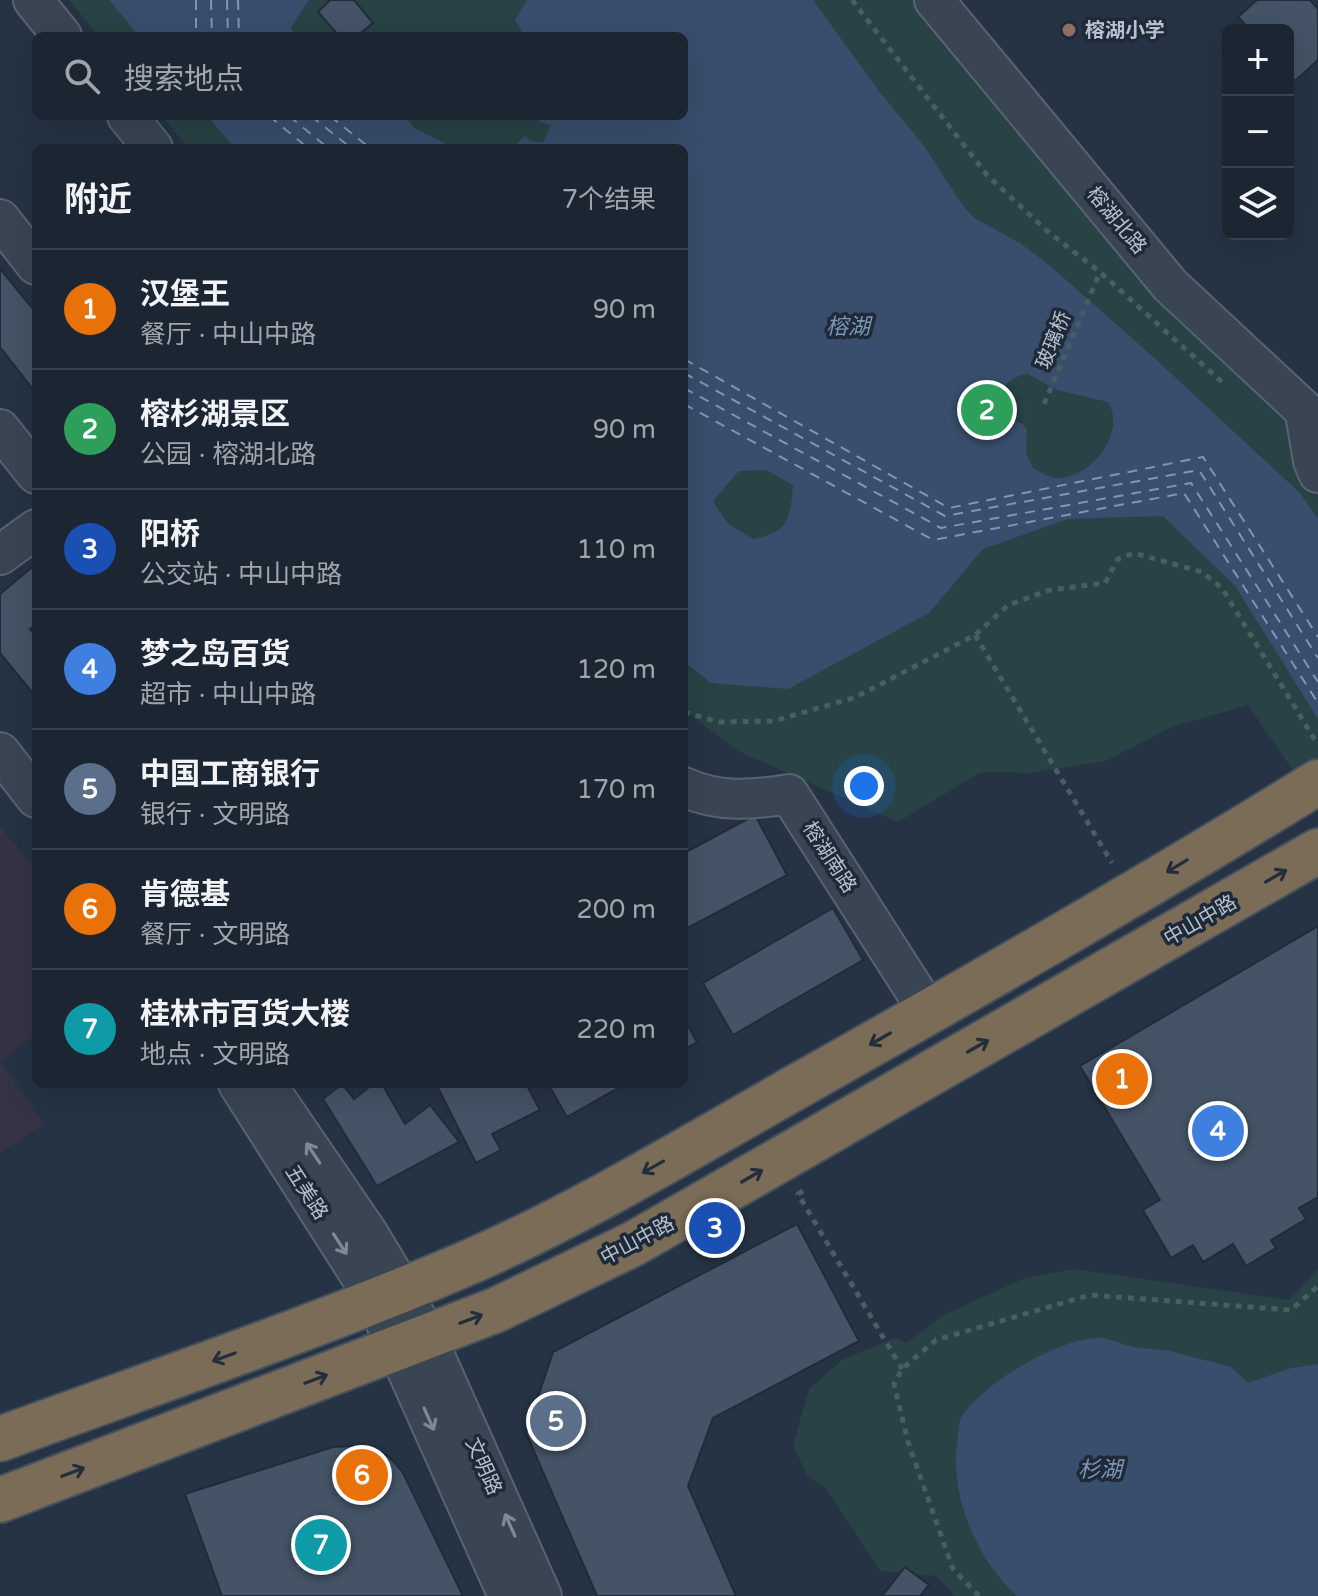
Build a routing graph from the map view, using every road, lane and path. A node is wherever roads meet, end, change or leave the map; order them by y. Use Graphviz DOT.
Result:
graph roads {
  1 [pos="33,0"];
  2 [pos="852,0"];
  3 [pos="934,0"];
  4 [pos="59,32"];
  5 [pos="130,120"];
  6 [pos="150,144"];
  7 [pos="0,219"];
  8 [pos="32,253"];
  9 [pos="1100,272"];
  10 [pos="1230,389"];
  11 [pos="1044,404"];
  12 [pos="1312,418"];
  13 [pos="0,429"];
  14 [pos="32,469"];
  15 [pos="1318,473"];
  16 [pos="32,532"];
  17 [pos="0,555"];
  18 [pos="688,713"];
  19 [pos="0,752"];
  20 [pos="1317,770"];
  21 [pos="688,789"];
  22 [pos="32,793"];
  23 [pos="1318,851"];
  24 [pos="928,1011"];
  25 [pos="241,1088"];
  26 [pos="269,1088"];
  27 [pos="1318,1286"];
  28 [pos="388,1294"];
  29 [pos="412,1342"];
  30 [pos="0,1439"];
  31 [pos="0,1500"];
  32 [pos="508,1596"];
  33 [pos="542,1596"];
  34 [pos="979,1596"];
  1 -- 4 [label="street"];
  2 -- 9 [label="path"];
  3 -- 12 [label="street, 榕湖北路"];
  5 -- 6 [label="street"];
  7 -- 8 [label="street"];
  9 -- 10 [label="path"];
  9 -- 11 [label="path, 玻璃桥"];
  12 -- 15 [label="street"];
  13 -- 14 [label="street"];
  16 -- 17 [label="street"];
  18 -- 20 [label="path"];
  19 -- 22 [label="street"];
  20 -- 24 [label="highway, one-way"];
  21 -- 24 [label="street, 榕湖南路"];
  29 -- 23 [label="highway, 中山中路, one-way"];
  24 -- 28 [label="highway, one-way"];
  25 -- 28 [label="street, 五美路, one-way"];
  28 -- 26 [label="street, 五美路, one-way"];
  27 -- 34 [label="path"];
  28 -- 29 [label="street"];
  28 -- 30 [label="highway, one-way"];
  31 -- 29 [label="highway, 中山中路, one-way"];
  29 -- 32 [label="street, 文明路, one-way"];
  33 -- 29 [label="street, 文明路, one-way"];
}
